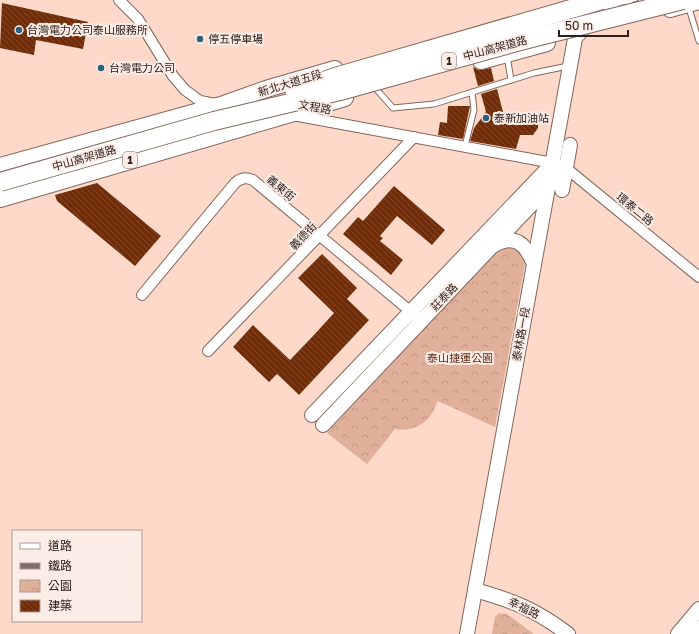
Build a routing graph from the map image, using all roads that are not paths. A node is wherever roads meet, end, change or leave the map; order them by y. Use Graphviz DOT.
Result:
graph roads {
  1 [pos="119,0"];
  2 [pos="636,0"];
  3 [pos="589,2"];
  4 [pos="690,2"];
  5 [pos="576,35"];
  6 [pos="699,41"];
  7 [pos="411,48"];
  8 [pos="507,54"];
  9 [pos="570,66"];
  10 [pos="419,78"];
  11 [pos="511,80"];
  12 [pos="377,90"];
  13 [pos="472,92"];
  14 [pos="218,113"];
  15 [pos="287,114"];
  16 [pos="414,137"];
  17 [pos="570,145"];
  18 [pos="465,146"];
  19 [pos="0,166"];
  20 [pos="559,166"];
  21 [pos="0,174"];
  22 [pos="0,182"];
  23 [pos="555,189"];
  24 [pos="0,198"];
  25 [pos="320,236"];
  26 [pos="492,246"];
  27 [pos="534,264"];
  28 [pos="699,276"];
  29 [pos="142,295"];
  30 [pos="416,317"];
  31 [pos="208,351"];
  32 [pos="312,415"];
  33 [pos="323,425"];
  34 [pos="476,590"];
  35 [pos="699,609"];
  36 [pos="699,630"];
  37 [pos="467,634"];
  38 [pos="568,634"];
  39 [pos="678,634"];
  40 [pos="695,634"];
  1 -- 14 [label="street, 文程路"];
  2 -- 3 [label="highway, 中山高架道路"];
  3 -- 5 [label="highway"];
  3 -- 7 [label="main road, 新北大道五段 / 1"];
  3 -- 14 [label="highway, 中山高架道路 / 1, bridge"];
  4 -- 5 [label="main road, 1"];
  4 -- 6 [label="lane"];
  4 -- 14 [label="highway, 中山高架道路 / 1, bridge"];
  5 -- 8 [label="main road, 1"];
  5 -- 9 [label="street, 泰林路一段"];
  7 -- 10 [label="main road"];
  7 -- 14 [label="main road, 新北大道五段 / 1"];
  8 -- 10 [label="main road, 1"];
  8 -- 11 [label="lane"];
  9 -- 11 [label="lane"];
  9 -- 20 [label="street, 泰林路一段"];
  10 -- 12 [label="main road, 1"];
  11 -- 13 [label="lane"];
  12 -- 13 [label="lane"];
  12 -- 15 [label="main road, 1"];
  13 -- 18 [label="lane"];
  14 -- 15 [label="street, 文程路"];
  14 -- 19 [label="main road, 新北大道五段 / 1"];
  14 -- 22 [label="highway, 中山高架道路 / 1, bridge"];
  15 -- 16 [label="street, 文程路"];
  15 -- 24 [label="main road, 1"];
  16 -- 18 [label="street, 文程路"];
  16 -- 25 [label="street, 義德街"];
  17 -- 20 [label="street, 泰林路一段"];
  18 -- 20 [label="street, 文程路"];
  20 -- 23 [label="street, 泰林路一段"];
  20 -- 28 [label="street, 環泰二路"];
  20 -- 30 [label="street, 莊泰路"];
  21 -- 24 [label="main road"];
  23 -- 26 [label="street, 莊泰路"];
  23 -- 27 [label="street, 泰林路一段"];
  25 -- 29 [label="street, 義東街"];
  25 -- 30 [label="street, 義東街"];
  25 -- 31 [label="street, 義德街"];
  26 -- 27 [label="street"];
  26 -- 30 [label="street, 莊泰路"];
  27 -- 34 [label="street, 泰林路一段"];
  30 -- 32 [label="street, 莊泰路"];
  30 -- 33 [label="street, 莊泰路"];
  32 -- 33 [label="lane"];
  34 -- 37 [label="street, 泰林路一段"];
  34 -- 38 [label="street, 幸福路"];
  35 -- 39 [label="street"];
  36 -- 40 [label="highway"];
}
